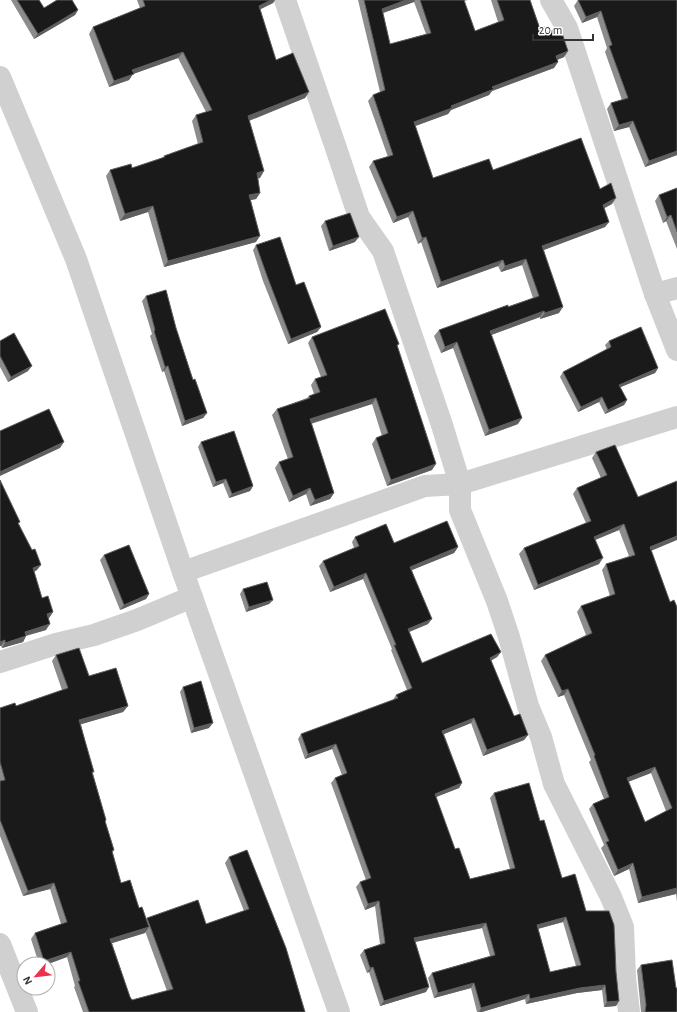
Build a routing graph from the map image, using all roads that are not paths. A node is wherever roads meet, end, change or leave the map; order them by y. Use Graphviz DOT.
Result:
graph roads {
  1 [pos="285,0"];
  2 [pos="551,0"];
  3 [pos="0,77"];
  4 [pos="677,288"];
  5 [pos="654,294"];
  6 [pos="677,350"];
  7 [pos="677,417"];
  8 [pos="460,484"];
  9 [pos="183,572"];
  10 [pos="192,597"];
  11 [pos="0,662"];
  12 [pos="0,944"];
  13 [pos="27,1012"];
  14 [pos="340,1012"];
  15 [pos="630,1012"];
  1 -- 8 [label="street"];
  2 -- 5 [label="street"];
  3 -- 9 [label="street"];
  4 -- 5 [label="street"];
  5 -- 6 [label="street"];
  7 -- 8 [label="street"];
  8 -- 9 [label="street"];
  8 -- 15 [label="street"];
  9 -- 10 [label="street"];
  10 -- 11 [label="street"];
  10 -- 14 [label="street"];
  12 -- 13 [label="street"];
}
